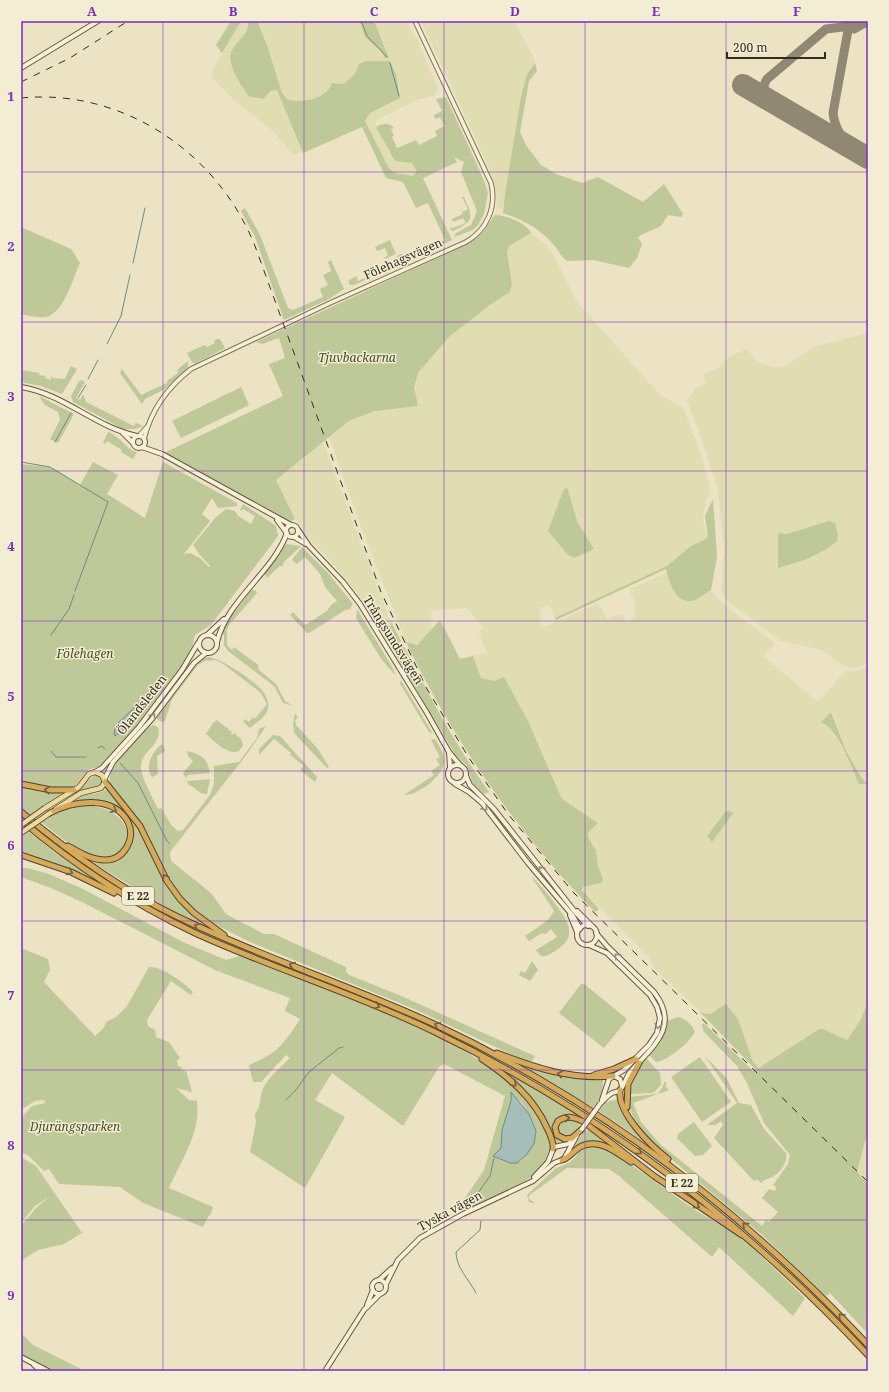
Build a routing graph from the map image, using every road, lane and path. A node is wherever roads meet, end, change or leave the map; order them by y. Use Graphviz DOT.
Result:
graph roads {
  1 [pos="98,21"];
  2 [pos="415,21"];
  3 [pos="21,68"];
  4 [pos="21,387"];
  5 [pos="147,426"];
  6 [pos="122,433"];
  7 [pos="138,436"];
  8 [pos="145,440"];
  9 [pos="133,443"];
  10 [pos="142,447"];
  11 [pos="154,451"];
  12 [pos="269,513"];
  13 [pos="291,525"];
  14 [pos="299,531"];
  15 [pos="287,532"];
  16 [pos="293,537"];
  17 [pos="310,546"];
  18 [pos="274,555"];
  19 [pos="230,613"];
  20 [pos="209,635"];
  21 [pos="217,642"];
  22 [pos="198,643"];
  23 [pos="206,654"];
  24 [pos="449,752"];
  25 [pos="460,765"];
  26 [pos="450,767"];
  27 [pos="95,772"];
  28 [pos="466,776"];
  29 [pos="105,781"];
  30 [pos="21,784"];
  31 [pos="455,784"];
  32 [pos="74,790"];
  33 [pos="21,812"];
  34 [pos="50,813"];
  35 [pos="21,820"];
  36 [pos="21,825"];
  37 [pos="21,833"];
  38 [pos="51,837"];
  39 [pos="21,855"];
  40 [pos="21,859"];
  41 [pos="33,859"];
  42 [pos="565,900"];
  43 [pos="142,906"];
  44 [pos="588,926"];
  45 [pos="593,928"];
  46 [pos="579,931"];
  47 [pos="596,933"];
  48 [pos="233,942"];
  49 [pos="589,945"];
  50 [pos="467,1040"];
  51 [pos="460,1044"];
  52 [pos="637,1061"];
  53 [pos="613,1076"];
  54 [pos="586,1077"];
  55 [pos="621,1088"];
  56 [pos="601,1103"];
  57 [pos="627,1112"];
  58 [pos="581,1130"];
  59 [pos="577,1135"];
  60 [pos="553,1150"];
  61 [pos="561,1160"];
  62 [pos="654,1176"];
  63 [pos="684,1176"];
  64 [pos="522,1186"];
  65 [pos="753,1241"];
  66 [pos="394,1265"];
  67 [pos="379,1280"];
  68 [pos="386,1284"];
  69 [pos="373,1290"];
  70 [pos="380,1294"];
  71 [pos="364,1310"];
  72 [pos="868,1345"];
  73 [pos="868,1355"];
  74 [pos="21,1357"];
  75 [pos="34,1365"];
  76 [pos="41,1371"];
  77 [pos="48,1371"];
  78 [pos="325,1371"];
  1 -- 3 [label="main road"];
  2 -- 5 [label="street, Fölehagsvägen"];
  4 -- 6 [label="main road"];
  5 -- 7 [label="street, Fölehagsvägen"];
  5 -- 8 [label="street, Fölehagsvägen"];
  6 -- 7 [label="main road"];
  6 -- 9 [label="main road"];
  7 -- 8 [label="main road"];
  7 -- 9 [label="main road"];
  8 -- 10 [label="main road"];
  8 -- 11 [label="main road"];
  9 -- 10 [label="main road"];
  10 -- 11 [label="main road"];
  11 -- 12 [label="main road"];
  12 -- 13 [label="main road"];
  12 -- 15 [label="main road"];
  13 -- 14 [label="main road"];
  13 -- 15 [label="main road"];
  14 -- 16 [label="main road"];
  14 -- 17 [label="main road, Trångsundsvägen"];
  15 -- 16 [label="main road"];
  15 -- 18 [label="main road, Ölandsleden"];
  16 -- 17 [label="main road, Trångsundsvägen"];
  16 -- 18 [label="main road, Ölandsleden"];
  17 -- 24 [label="main road, Trångsundsvägen"];
  18 -- 19 [label="main road, Ölandsleden"];
  19 -- 20 [label="main road, Ölandsleden"];
  19 -- 21 [label="main road, Ölandsleden"];
  20 -- 21 [label="main road"];
  20 -- 22 [label="main road, Ölandsleden"];
  21 -- 23 [label="main road, Ölandsleden"];
  22 -- 23 [label="main road"];
  22 -- 27 [label="main road, Ölandsleden"];
  29 -- 23 [label="main road, Ölandsleden, one-way"];
  24 -- 25 [label="main road, Trångsundsvägen"];
  24 -- 26 [label="main road, Trångsundsvägen"];
  25 -- 26 [label="main road"];
  25 -- 28 [label="main road"];
  26 -- 31 [label="main road"];
  27 -- 29 [label="main road"];
  27 -- 32 [label="main road, Ölandsleden"];
  28 -- 31 [label="main road"];
  42 -- 28 [label="main road, one-way"];
  29 -- 34 [label="main road"];
  48 -- 29 [label="highway, one-way"];
  32 -- 30 [label="highway, one-way"];
  31 -- 46 [label="main road, one-way"];
  32 -- 36 [label="main road, Ölandsleden, bridge"];
  33 -- 38 [label="highway, E 22"];
  34 -- 37 [label="main road, bridge"];
  34 -- 38 [label="highway, one-way"];
  35 -- 43 [label="highway, E 22"];
  48 -- 38 [label="highway, E 22, one-way"];
  39 -- 41 [label="highway"];
  40 -- 41 [label="highway"];
  41 -- 43 [label="highway, one-way"];
  42 -- 44 [label="main road"];
  42 -- 45 [label="main road"];
  43 -- 51 [label="highway, E 22, one-way"];
  44 -- 45 [label="main road"];
  44 -- 46 [label="main road"];
  45 -- 47 [label="main road"];
  46 -- 49 [label="main road"];
  47 -- 49 [label="main road"];
  52 -- 47 [label="main road, one-way"];
  50 -- 48 [label="highway, E 22, one-way"];
  49 -- 52 [label="main road, one-way"];
  54 -- 50 [label="highway, one-way"];
  50 -- 63 [label="highway, E 22"];
  51 -- 60 [label="highway, one-way"];
  51 -- 65 [label="highway, E 22, one-way"];
  52 -- 53 [label="main road"];
  52 -- 54 [label="highway"];
  52 -- 55 [label="main road"];
  52 -- 57 [label="highway"];
  53 -- 54 [label="highway"];
  53 -- 55 [label="main road"];
  53 -- 56 [label="main road"];
  55 -- 56 [label="main road"];
  55 -- 57 [label="highway"];
  56 -- 58 [label="main road, bridge"];
  57 -- 63 [label="highway"];
  58 -- 59 [label="main road"];
  58 -- 62 [label="highway, one-way"];
  59 -- 60 [label="main road"];
  59 -- 61 [label="main road"];
  60 -- 61 [label="main road"];
  60 -- 64 [label="main road, Tyska vägen"];
  61 -- 62 [label="highway"];
  61 -- 64 [label="main road, Tyska vägen"];
  62 -- 65 [label="highway, one-way"];
  72 -- 63 [label="highway, E 22, one-way"];
  64 -- 66 [label="main road, Tyska vägen"];
  65 -- 73 [label="highway, E 22"];
  66 -- 67 [label="main road, Tyska vägen"];
  66 -- 68 [label="main road, Tyska vägen"];
  67 -- 68 [label="main road"];
  67 -- 69 [label="main road"];
  68 -- 70 [label="main road"];
  69 -- 70 [label="main road"];
  69 -- 71 [label="main road"];
  70 -- 71 [label="main road"];
  71 -- 78 [label="main road"];
  74 -- 75 [label="main road"];
  75 -- 76 [label="main road"];
  75 -- 77 [label="main road"];
}
